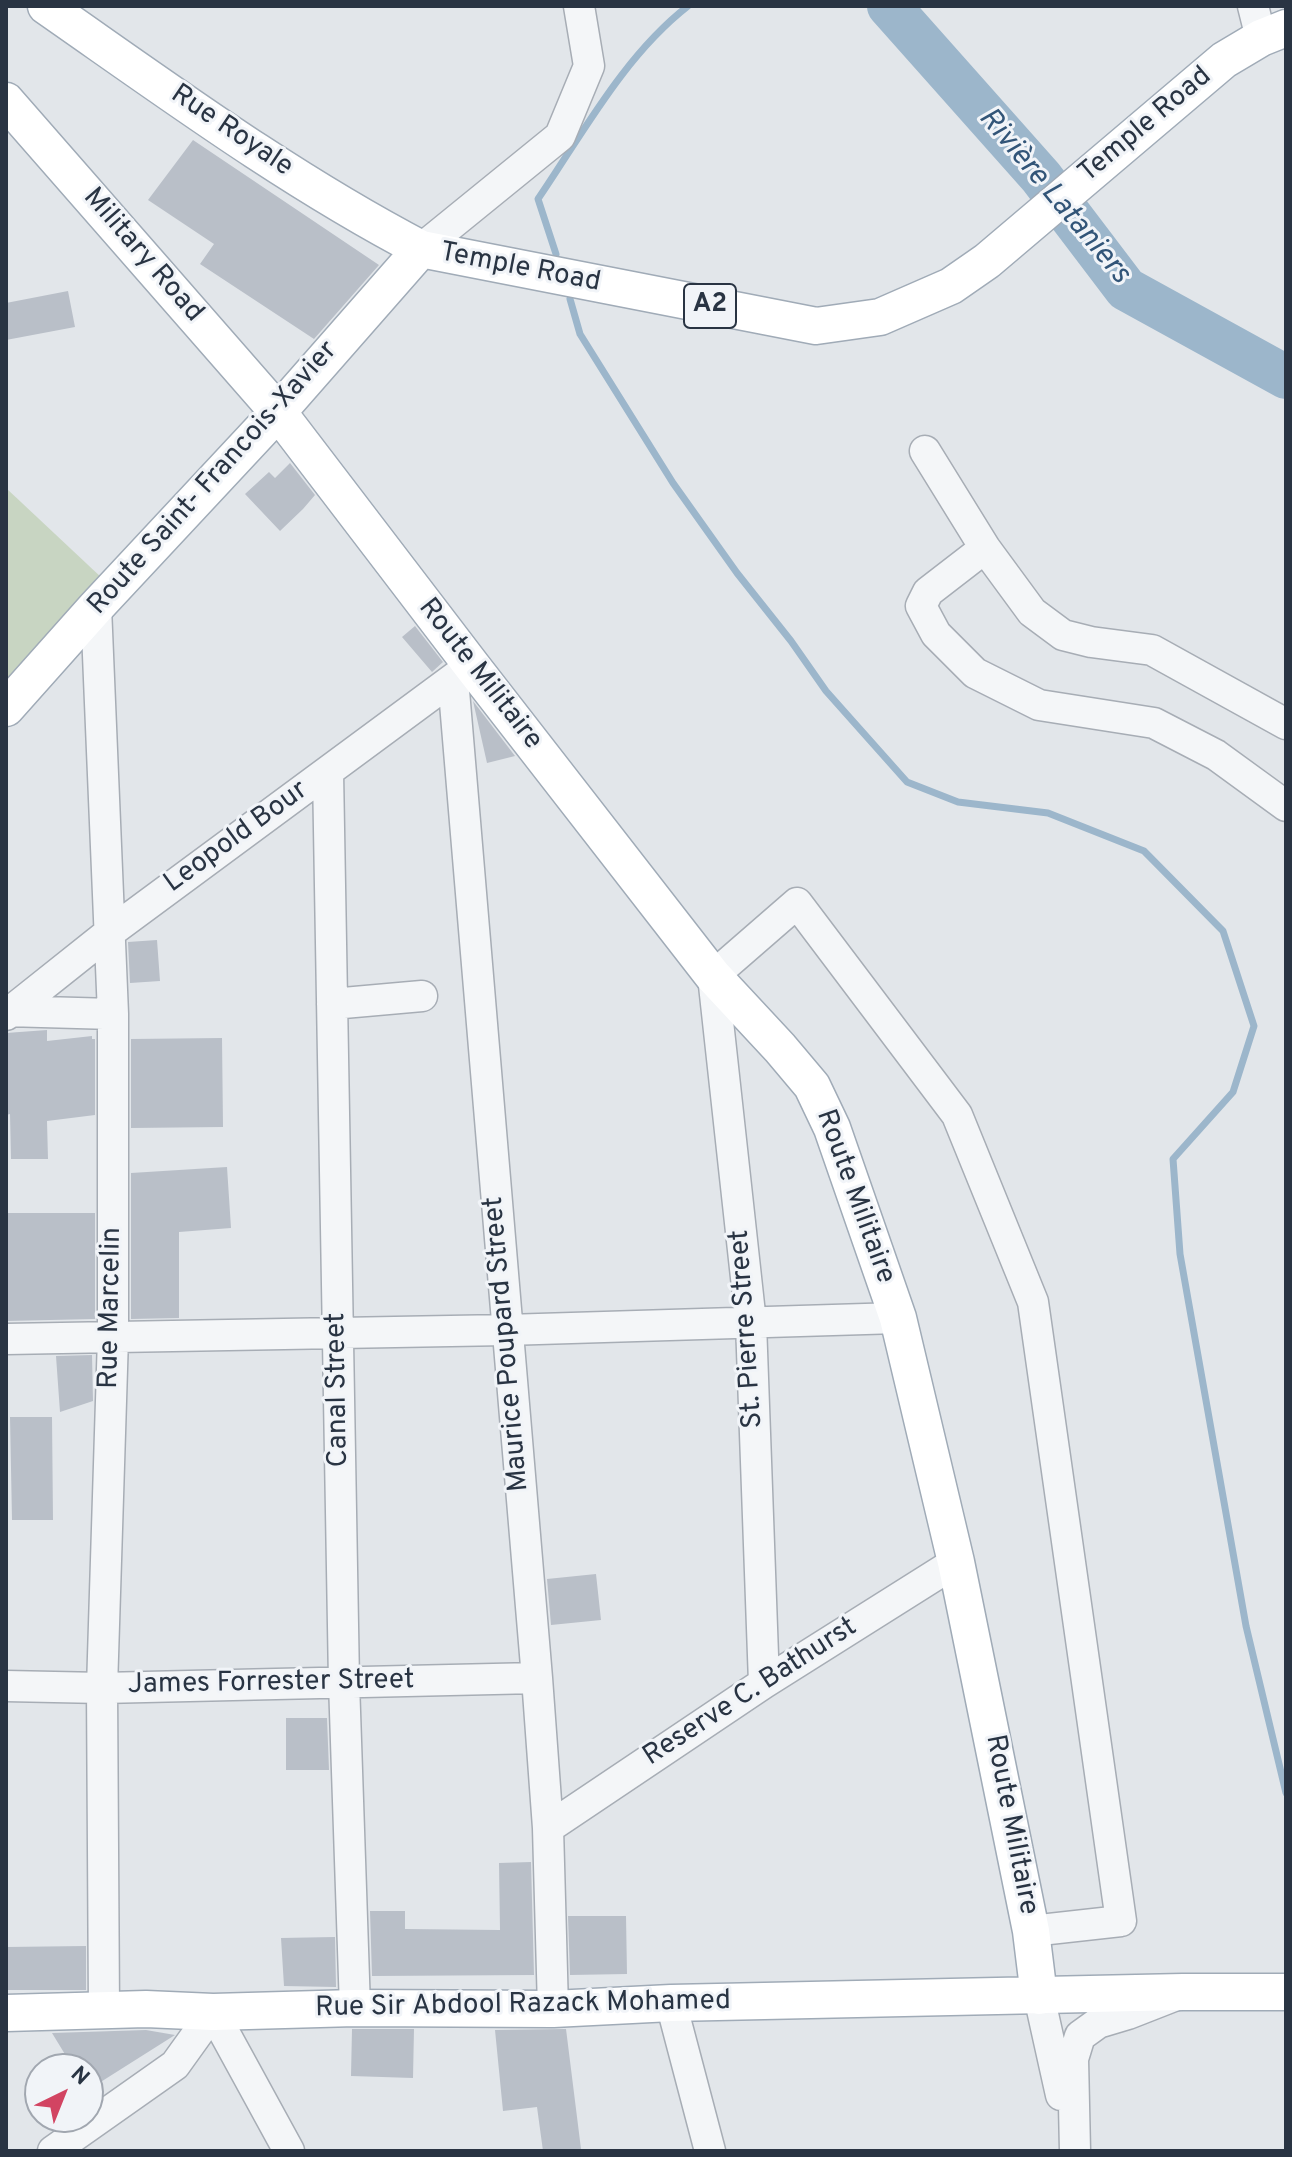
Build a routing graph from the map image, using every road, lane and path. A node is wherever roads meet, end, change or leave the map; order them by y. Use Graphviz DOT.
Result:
graph roads {
  1 [pos="46,6"];
  2 [pos="579,6"];
  3 [pos="1267,24"];
  4 [pos="6,101"];
  5 [pos="421,249"];
  6 [pos="278,412"];
  7 [pos="925,451"];
  8 [pos="985,548"];
  9 [pos="96,607"];
  10 [pos="462,673"];
  11 [pos="6,708"];
  12 [pos="1286,724"];
  13 [pos="328,772"];
  14 [pos="1286,806"];
  15 [pos="109,933"];
  16 [pos="713,976"];
  17 [pos="422,996"];
  18 [pos="332,1004"];
  19 [pos="8,1012"];
  20 [pos="113,1014"];
  21 [pos="898,1318"];
  22 [pos="751,1323"];
  23 [pos="506,1330"];
  24 [pos="338,1333"];
  25 [pos="113,1337"];
  26 [pos="6,1339"];
  27 [pos="956,1562"];
  28 [pos="537,1678"];
  29 [pos="344,1682"];
  30 [pos="764,1683"];
  31 [pos="6,1686"];
  32 [pos="102,1688"];
  33 [pos="548,1828"];
  34 [pos="1031,1931"];
  35 [pos="1183,1992"];
  36 [pos="1286,1992"];
  37 [pos="1039,1996"];
  38 [pos="671,2003"];
  39 [pos="355,2008"];
  40 [pos="553,2009"];
  41 [pos="104,2010"];
  42 [pos="213,2012"];
  43 [pos="6,2013"];
  44 [pos="53,2151"];
  45 [pos="289,2151"];
  46 [pos="710,2151"];
  47 [pos="1074,2151"];
  1 -- 5 [label="main road, Rue Royale / A2"];
  2 -- 5 [label="street"];
  3 -- 5 [label="main road, Temple Road / A2"];
  4 -- 6 [label="main road, Military Road"];
  5 -- 6 [label="main road, Route Saint- Francois-Xavier"];
  6 -- 9 [label="main road, Route Saint- Francois-Xavier"];
  6 -- 10 [label="main road, Route Militaire"];
  7 -- 8 [label="street"];
  8 -- 12 [label="street"];
  8 -- 14 [label="street"];
  9 -- 11 [label="main road, Route Saint- Francois-Xavier"];
  9 -- 15 [label="street, Rue Marcelin"];
  10 -- 13 [label="street, Leopold Bour"];
  10 -- 16 [label="main road, Route Militaire"];
  10 -- 23 [label="street, Maurice Poupard Street"];
  13 -- 15 [label="street, Leopold Bour"];
  13 -- 18 [label="street, Canal Street"];
  15 -- 19 [label="street, Leopold Bour"];
  15 -- 20 [label="street, Rue Marcelin"];
  16 -- 21 [label="main road, Route Militaire"];
  16 -- 22 [label="street, St. Pierre Street"];
  16 -- 34 [label="street"];
  17 -- 18 [label="street"];
  18 -- 24 [label="street, Canal Street"];
  19 -- 20 [label="street"];
  20 -- 25 [label="street, Rue Marcelin"];
  21 -- 22 [label="street"];
  21 -- 27 [label="main road, Route Militaire"];
  22 -- 23 [label="street"];
  22 -- 30 [label="street, St. Pierre Street"];
  23 -- 24 [label="street"];
  23 -- 28 [label="street, Maurice Poupard Street"];
  24 -- 25 [label="street"];
  24 -- 29 [label="street, Canal Street"];
  25 -- 26 [label="street"];
  25 -- 32 [label="street, Rue Marcelin"];
  27 -- 30 [label="street, Reserve C. Bathurst"];
  27 -- 34 [label="main road, Route Militaire"];
  28 -- 29 [label="street, James Forrester Street"];
  28 -- 33 [label="street, Maurice Poupard Street"];
  29 -- 32 [label="street, James Forrester Street"];
  29 -- 39 [label="street, Canal Street"];
  30 -- 33 [label="street, Reserve C. Bathurst"];
  31 -- 32 [label="street, James Forrester Street"];
  32 -- 41 [label="street, Rue Marcelin"];
  33 -- 40 [label="street, Maurice Poupard Street"];
  34 -- 37 [label="main road, Route Militaire"];
  35 -- 36 [label="main road, Rue Sir Abdool Razack Mohamed"];
  35 -- 37 [label="main road, Rue Sir Abdool Razack Mohamed"];
  35 -- 47 [label="street"];
  37 -- 38 [label="main road, Rue Sir Abdool Razack Mohamed"];
  37 -- 47 [label="street, Route Militaire"];
  38 -- 40 [label="main road, Rue Sir Abdool Razack Mohamed"];
  38 -- 46 [label="street"];
  39 -- 40 [label="main road, Rue Sir Abdool Razack Mohamed"];
  39 -- 42 [label="main road, Rue Sir Abdool Razack Mohamed"];
  41 -- 42 [label="main road, Rue Sir Abdool Razack Mohamed"];
  41 -- 43 [label="main road, Rue Sir Abdool Razack Mohamed"];
  42 -- 44 [label="street"];
  42 -- 45 [label="street"];
}
